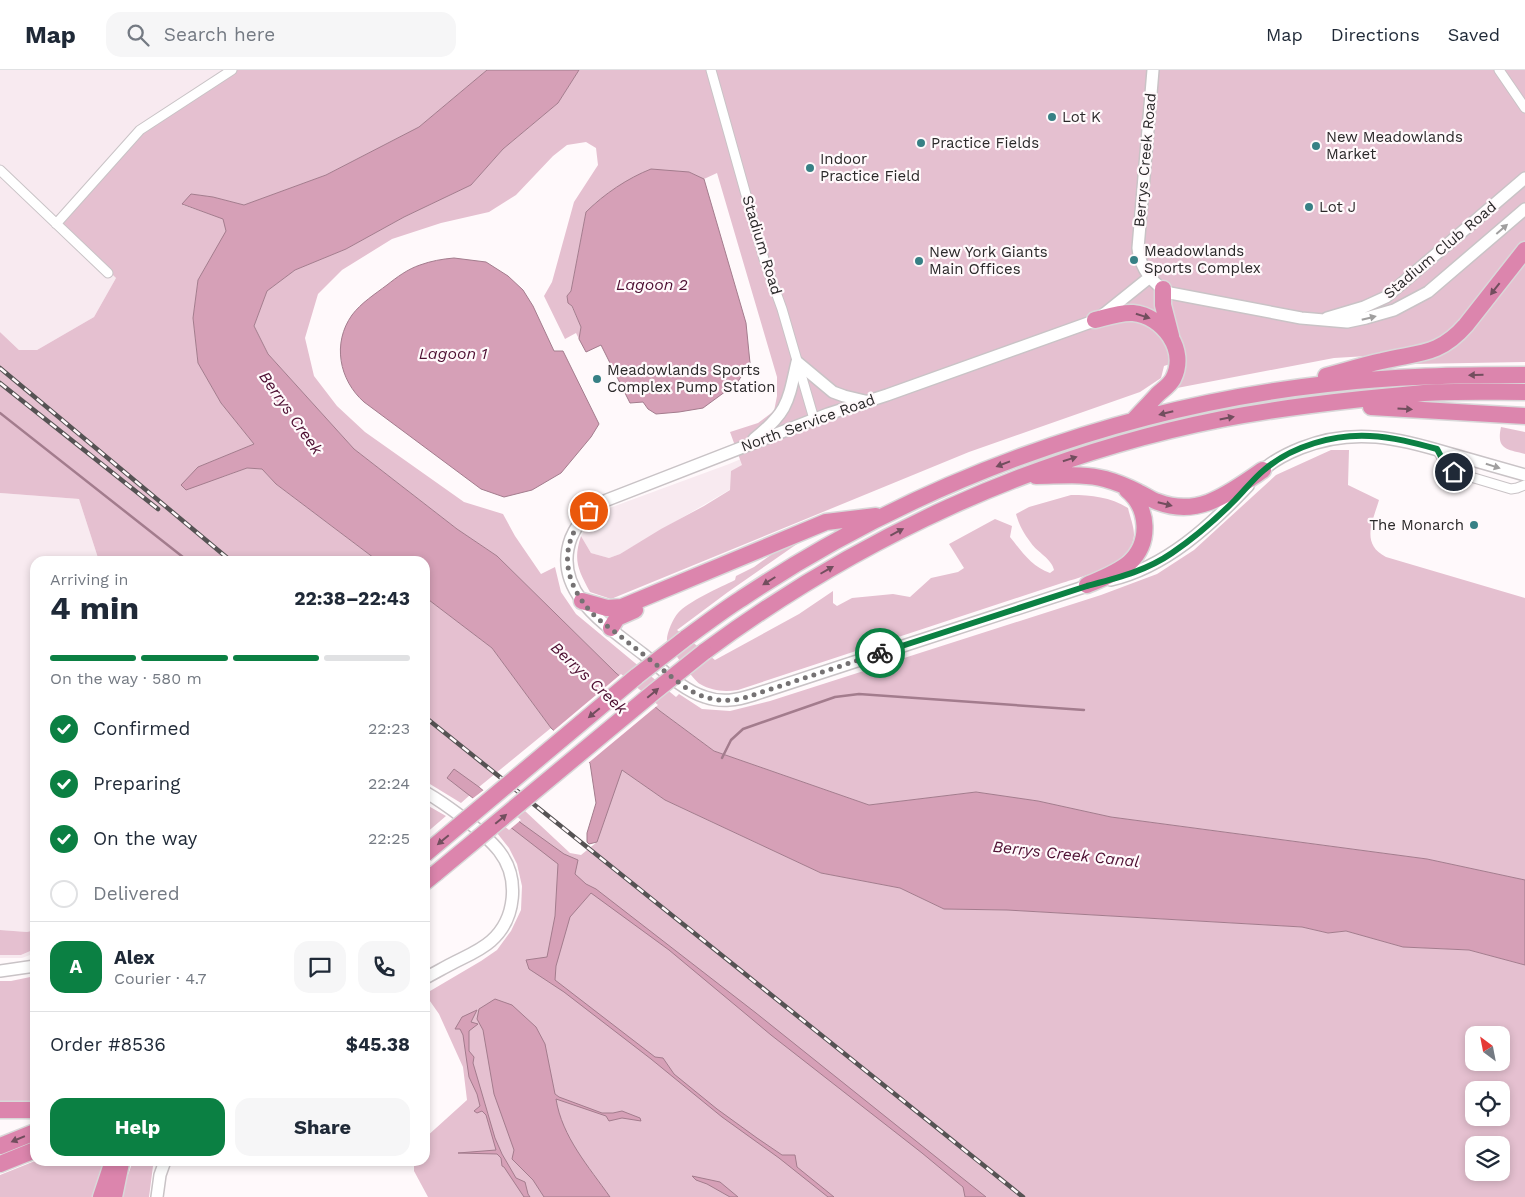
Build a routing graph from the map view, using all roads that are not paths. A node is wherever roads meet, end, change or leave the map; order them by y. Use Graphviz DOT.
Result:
graph roads {
  1 [pos="232,70"];
  2 [pos="711,70"];
  3 [pos="1153,70"];
  4 [pos="1499,70"];
  5 [pos="1525,108"];
  6 [pos="0,170"];
  7 [pos="1525,178"];
  8 [pos="1525,209"];
  9 [pos="56,224"];
  10 [pos="1525,250"];
  11 [pos="108,273"];
  12 [pos="1150,277"];
  13 [pos="1163,289"];
  14 [pos="1095,320"];
  15 [pos="1321,320"];
  16 [pos="1172,339"];
  17 [pos="797,362"];
  18 [pos="1525,375"];
  19 [pos="1265,392"];
  20 [pos="1525,392"];
  21 [pos="867,401"];
  22 [pos="1322,404"];
  23 [pos="1525,416"];
  24 [pos="814,419"];
  25 [pos="1133,421"];
  26 [pos="746,446"];
  27 [pos="1437,449"];
  28 [pos="1263,470"];
  29 [pos="1024,476"];
  30 [pos="1525,476"];
  31 [pos="1121,485"];
  32 [pos="1525,485"];
  33 [pos="888,514"];
  34 [pos="795,535"];
  35 [pos="1087,586"];
  36 [pos="582,601"];
  37 [pos="611,628"];
  38 [pos="430,795"];
  39 [pos="430,850"];
  40 [pos="431,877"];
  41 [pos="30,967"];
  42 [pos="0,971"];
  43 [pos="430,975"];
  44 [pos="0,1110"];
  45 [pos="30,1110"];
  46 [pos="30,1134"];
  47 [pos="0,1146"];
  48 [pos="30,1152"];
  49 [pos="0,1164"];
  50 [pos="111,1166"];
  51 [pos="121,1166"];
  52 [pos="163,1166"];
  53 [pos="101,1197"];
  54 [pos="114,1197"];
  55 [pos="157,1197"];
  1 -- 9 [label="street"];
  2 -- 17 [label="street, Stadium Road"];
  3 -- 12 [label="street, Berrys Creek Road"];
  4 -- 5 [label="street"];
  6 -- 9 [label="street"];
  7 -- 15 [label="street, Stadium Club Road"];
  15 -- 8 [label="street, Stadium Club Road, one-way"];
  9 -- 11 [label="street"];
  10 -- 19 [label="highway, one-way"];
  12 -- 13 [label="street, Stadium Club Road"];
  12 -- 14 [label="street, North Service Road"];
  13 -- 15 [label="street, Stadium Club Road"];
  13 -- 16 [label="highway"];
  14 -- 16 [label="highway, one-way"];
  14 -- 21 [label="street, North Service Road"];
  16 -- 25 [label="highway"];
  17 -- 21 [label="street"];
  17 -- 24 [label="street, Stadium Road"];
  17 -- 26 [label="street"];
  18 -- 19 [label="highway, one-way"];
  19 -- 25 [label="highway, one-way"];
  20 -- 22 [label="highway"];
  21 -- 24 [label="street, North Service Road"];
  22 -- 23 [label="highway, one-way"];
  29 -- 22 [label="highway, one-way"];
  24 -- 26 [label="street, North Service Road"];
  25 -- 33 [label="highway, one-way"];
  26 -- 36 [label="street, North Service Road"];
  27 -- 28 [label="street, North Service Road"];
  27 -- 30 [label="street, North Service Road, one-way"];
  27 -- 32 [label="street"];
  31 -- 28 [label="highway, one-way"];
  28 -- 35 [label="street, North Service Road"];
  29 -- 31 [label="highway"];
  40 -- 29 [label="highway, one-way, bridge"];
  31 -- 35 [label="highway"];
  33 -- 34 [label="highway"];
  33 -- 39 [label="highway, one-way, bridge"];
  34 -- 36 [label="highway"];
  34 -- 37 [label="highway"];
  35 -- 37 [label="street, North Service Road"];
  36 -- 37 [label="street, North Service Road"];
  38 -- 43 [label="street"];
  41 -- 42 [label="street"];
  44 -- 45 [label="highway"];
  46 -- 47 [label="highway, one-way"];
  48 -- 49 [label="highway"];
  50 -- 53 [label="highway"];
  51 -- 54 [label="highway"];
  52 -- 55 [label="street"];
}
